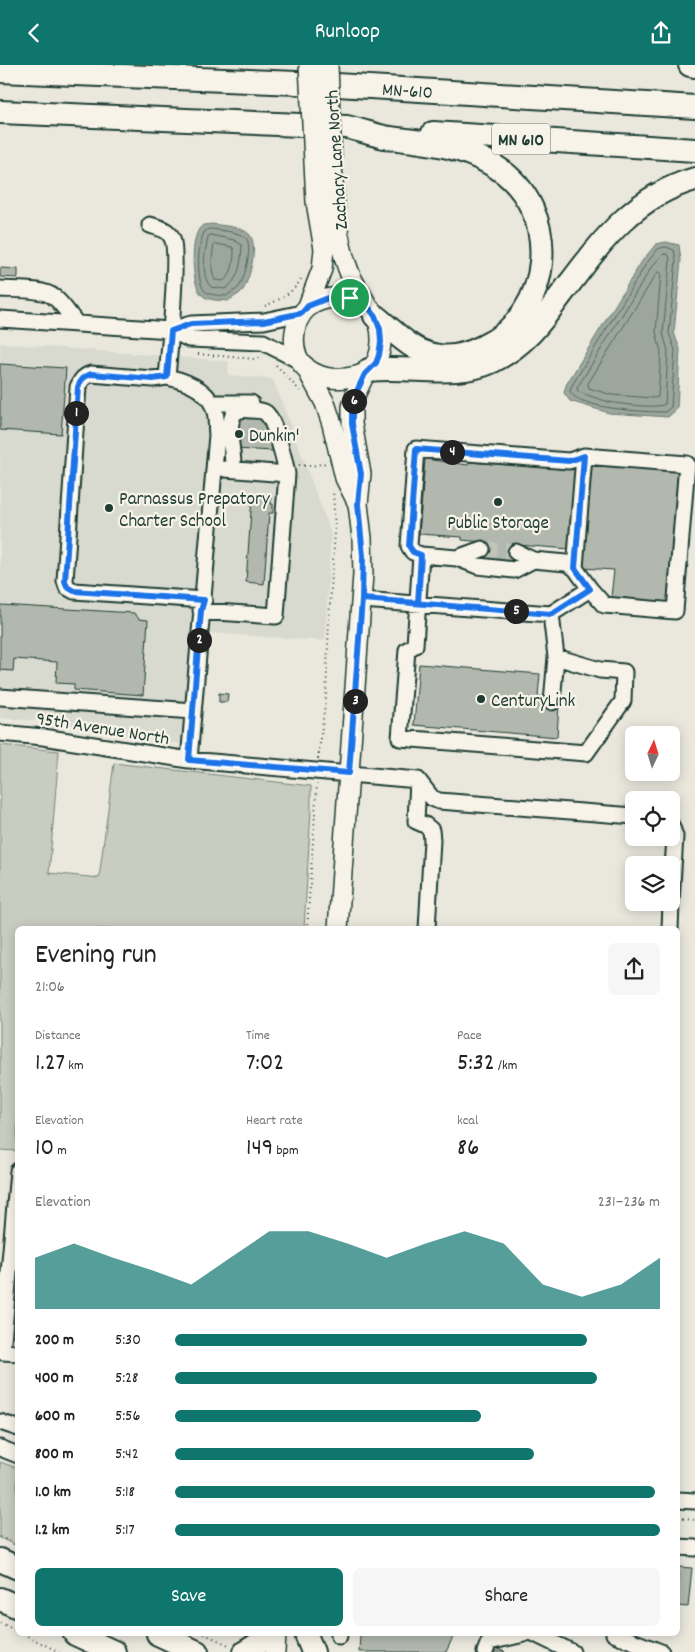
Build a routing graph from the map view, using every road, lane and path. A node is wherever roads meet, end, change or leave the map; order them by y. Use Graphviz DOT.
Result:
graph roads {
  1 [pos="309,65"];
  2 [pos="328,65"];
  3 [pos="690,65"];
  4 [pos="695,66"];
  5 [pos="0,71"];
  6 [pos="695,107"];
  7 [pos="0,112"];
  8 [pos="347,127"];
  9 [pos="695,150"];
  10 [pos="323,163"];
  11 [pos="695,180"];
  12 [pos="150,225"];
  13 [pos="302,277"];
  14 [pos="0,289"];
  15 [pos="262,308"];
  16 [pos="305,309"];
  17 [pos="373,312"];
  18 [pos="0,319"];
  19 [pos="77,324"];
  20 [pos="171,331"];
  21 [pos="258,352"];
  22 [pos="197,354"];
  23 [pos="302,363"];
  24 [pos="277,365"];
  25 [pos="367,372"];
  26 [pos="167,377"];
  27 [pos="301,392"];
  28 [pos="212,403"];
  29 [pos="584,456"];
  30 [pos="326,463"];
  31 [pos="213,468"];
  32 [pos="233,469"];
  33 [pos="328,469"];
  34 [pos="287,474"];
  35 [pos="331,483"];
  36 [pos="358,504"];
  37 [pos="482,549"];
  38 [pos="516,552"];
  39 [pos="421,555"];
  40 [pos="457,558"];
  41 [pos="533,560"];
  42 [pos="575,568"];
  43 [pos="590,589"];
  44 [pos="362,599"];
  45 [pos="418,603"];
  46 [pos="202,605"];
  47 [pos="551,614"];
  48 [pos="556,657"];
  49 [pos="0,697"];
  50 [pos="552,702"];
  51 [pos="193,711"];
  52 [pos="0,733"];
  53 [pos="189,760"];
  54 [pos="318,761"];
  55 [pos="349,773"];
  56 [pos="418,780"];
  57 [pos="317,782"];
  58 [pos="625,815"];
  59 [pos="671,911"];
  60 [pos="307,926"];
  61 [pos="338,926"];
  62 [pos="427,926"];
  63 [pos="670,926"];
  64 [pos="15,1205"];
  65 [pos="15,1353"];
  66 [pos="0,1421"];
  67 [pos="15,1428"];
  68 [pos="0,1448"];
  69 [pos="15,1454"];
  70 [pos="680,1500"];
  71 [pos="695,1501"];
  72 [pos="680,1518"];
  73 [pos="695,1520"];
  74 [pos="0,1537"];
  75 [pos="15,1544"];
  76 [pos="680,1547"];
  77 [pos="695,1548"];
  78 [pos="0,1560"];
  79 [pos="15,1567"];
  80 [pos="0,1599"];
  81 [pos="15,1606"];
  82 [pos="0,1623"];
  83 [pos="15,1630"];
  84 [pos="27,1636"];
  85 [pos="79,1636"];
  86 [pos="162,1636"];
  87 [pos="208,1636"];
  88 [pos="265,1636"];
  89 [pos="276,1636"];
  90 [pos="515,1636"];
  91 [pos="540,1636"];
  92 [pos="616,1636"];
  93 [pos="628,1646"];
  94 [pos="240,1648"];
  95 [pos="59,1652"];
  96 [pos="114,1652"];
  97 [pos="197,1652"];
  98 [pos="275,1652"];
  99 [pos="485,1652"];
  100 [pos="572,1652"];
  101 [pos="661,1652"];
  1 -- 10 [label="main road, Zachary Lane North, bridge"];
  2 -- 10 [label="main road, Zachary Lane North, bridge"];
  3 -- 4 [label="highway"];
  5 -- 6 [label="highway, MN-610 / MN 610"];
  7 -- 8 [label="highway, MN 610"];
  8 -- 9 [label="highway, MN 610"];
  8 -- 17 [label="highway"];
  10 -- 16 [label="main road, Zachary Lane North"];
  10 -- 17 [label="main road, Zachary Lane North"];
  11 -- 25 [label="highway"];
  12 -- 20 [label="street"];
  13 -- 15 [label="path"];
  14 -- 19 [label="street"];
  16 -- 17 [label="main road"];
  16 -- 20 [label="street"];
  16 -- 23 [label="main road"];
  17 -- 25 [label="main road"];
  18 -- 19 [label="street"];
  19 -- 20 [label="street"];
  20 -- 23 [label="street"];
  20 -- 26 [label="street"];
  21 -- 22 [label="path"];
  23 -- 25 [label="main road"];
  23 -- 36 [label="main road"];
  24 -- 27 [label="path"];
  25 -- 36 [label="main road"];
  26 -- 28 [label="street"];
  26 -- 46 [label="street"];
  28 -- 31 [label="street"];
  28 -- 34 [label="street"];
  29 -- 39 [label="street"];
  29 -- 42 [label="street"];
  29 -- 43 [label="street"];
  30 -- 33 [label="path"];
  31 -- 32 [label="street"];
  31 -- 46 [label="street"];
  32 -- 34 [label="street"];
  32 -- 34 [label="street"];
  34 -- 46 [label="street"];
  35 -- 54 [label="path"];
  36 -- 44 [label="main road"];
  37 -- 40 [label="street"];
  38 -- 41 [label="street"];
  39 -- 40 [label="street"];
  39 -- 45 [label="street"];
  40 -- 41 [label="street"];
  41 -- 42 [label="street"];
  42 -- 43 [label="street"];
  43 -- 47 [label="street"];
  44 -- 45 [label="street"];
  44 -- 55 [label="main road"];
  45 -- 47 [label="street"];
  45 -- 48 [label="street"];
  46 -- 51 [label="street"];
  47 -- 48 [label="street"];
  48 -- 50 [label="street"];
  49 -- 51 [label="street"];
  51 -- 53 [label="street"];
  52 -- 53 [label="street, 95th Avenue North"];
  53 -- 55 [label="street, 95th Avenue North"];
  55 -- 56 [label="street, 95th Avenue North"];
  55 -- 61 [label="main road"];
  56 -- 58 [label="street"];
  56 -- 62 [label="street"];
  57 -- 60 [label="path"];
  59 -- 63 [label="street"];
  64 -- 65 [label="street"];
  66 -- 67 [label="street"];
  68 -- 69 [label="street"];
  70 -- 71 [label="street"];
  72 -- 73 [label="path"];
  74 -- 75 [label="path"];
  76 -- 77 [label="street"];
  78 -- 79 [label="highway"];
  80 -- 81 [label="highway"];
  82 -- 83 [label="path"];
  84 -- 95 [label="path"];
  85 -- 96 [label="highway"];
  86 -- 97 [label="highway"];
  87 -- 94 [label="path"];
  88 -- 94 [label="highway"];
  89 -- 98 [label="main road"];
  90 -- 99 [label="street"];
  91 -- 100 [label="street"];
  92 -- 93 [label="street"];
  93 -- 101 [label="street"];
}
